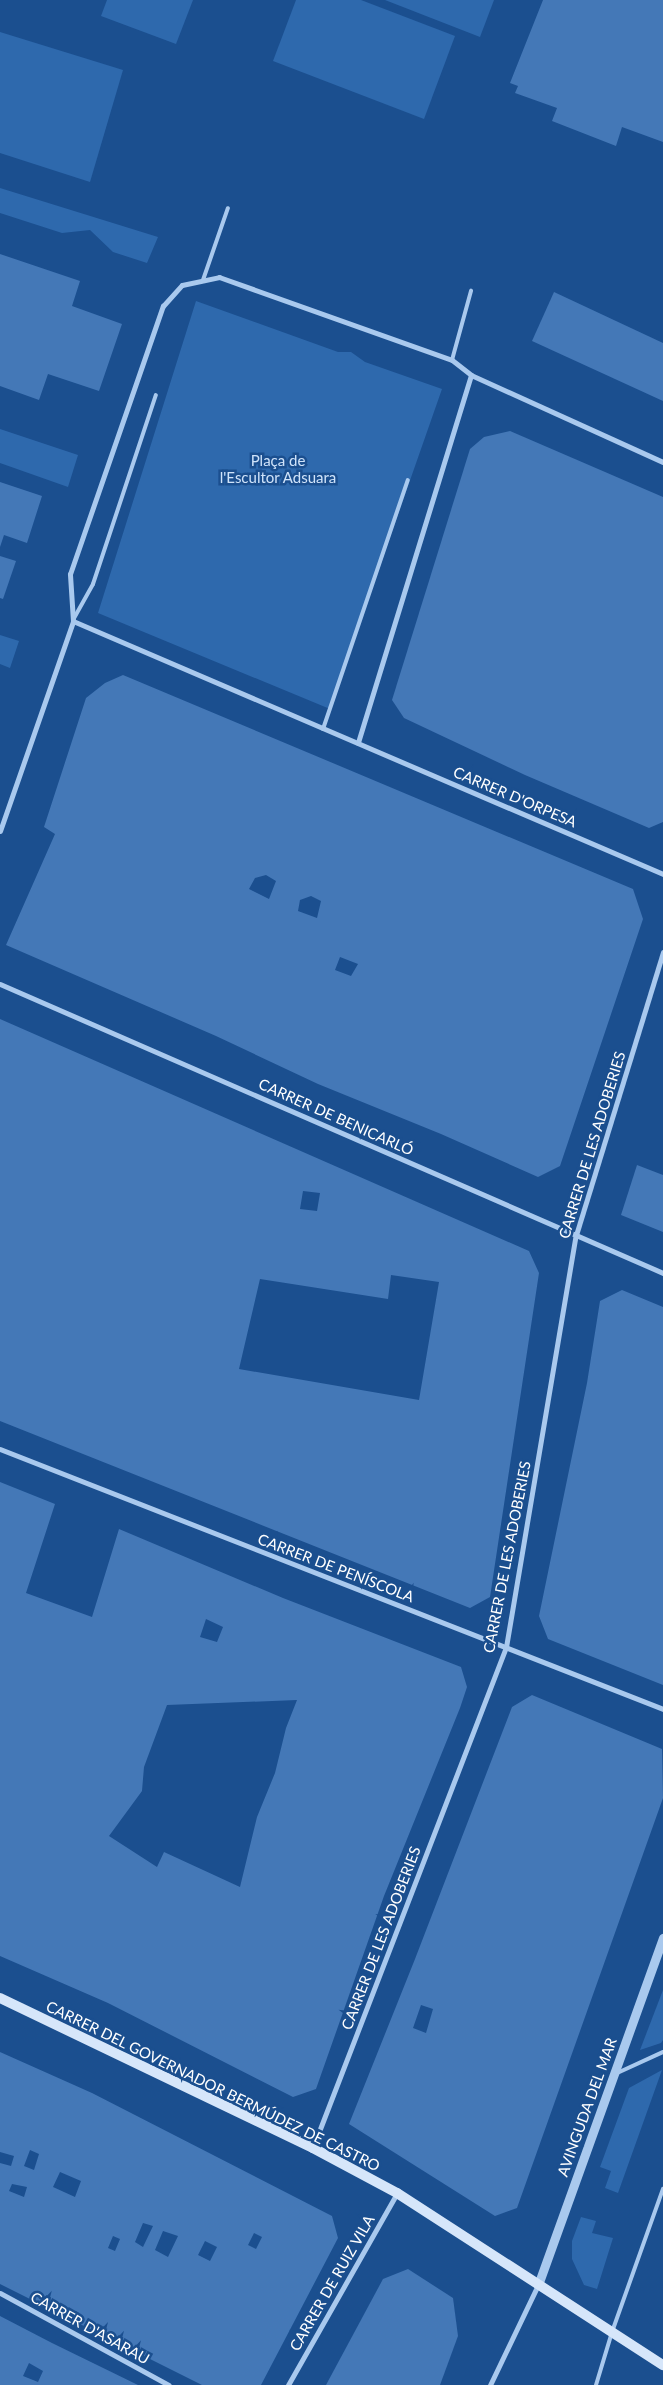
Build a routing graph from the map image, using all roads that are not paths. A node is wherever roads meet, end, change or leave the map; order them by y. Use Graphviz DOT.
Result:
graph roads {
  1 [pos="228,208"];
  2 [pos="203,280"];
  3 [pos="471,291"];
  4 [pos="452,360"];
  5 [pos="471,375"];
  6 [pos="156,395"];
  7 [pos="663,462"];
  8 [pos="408,480"];
  9 [pos="73,621"];
  10 [pos="323,729"];
  11 [pos="358,744"];
  12 [pos="0,831"];
  13 [pos="663,874"];
  14 [pos="663,952"];
  15 [pos="0,984"];
  16 [pos="576,1235"];
  17 [pos="663,1273"];
  18 [pos="0,1449"];
  19 [pos="506,1647"];
  20 [pos="663,1709"];
  21 [pos="663,1938"];
  22 [pos="0,1998"];
  23 [pos="663,2052"];
  24 [pos="614,2075"];
  25 [pos="313,2148"];
  26 [pos="663,2189"];
  27 [pos="397,2193"];
  28 [pos="538,2285"];
  29 [pos="0,2293"];
  30 [pos="612,2332"];
  31 [pos="663,2366"];
  32 [pos="169,2385"];
  33 [pos="288,2385"];
  34 [pos="490,2385"];
  35 [pos="596,2385"];
  1 -- 2 [label="lane"];
  2 -- 4 [label="street"];
  2 -- 9 [label="street"];
  3 -- 4 [label="lane"];
  4 -- 5 [label="street"];
  5 -- 7 [label="street"];
  5 -- 11 [label="street"];
  6 -- 9 [label="lane"];
  8 -- 10 [label="lane"];
  9 -- 10 [label="street"];
  9 -- 12 [label="street"];
  10 -- 11 [label="street"];
  11 -- 13 [label="street, CARRER D'ORPESA"];
  14 -- 16 [label="street, CARRER DE LES ADOBERIES"];
  15 -- 16 [label="street, CARRER DE BENICARLÓ"];
  16 -- 17 [label="street, CARRER DE BENICARLÓ"];
  16 -- 19 [label="street, CARRER DE LES ADOBERIES"];
  18 -- 19 [label="street, CARRER DE PENÍSCOLA"];
  19 -- 20 [label="street, CARRER DE PENÍSCOLA"];
  19 -- 25 [label="street, CARRER DE LES ADOBERIES"];
  21 -- 24 [label="street, AVINGUDA DEL MAR"];
  22 -- 25 [label="main road, CARRER DEL GOVERNADOR BERMÚDEZ DE CASTRO"];
  23 -- 24 [label="lane"];
  24 -- 28 [label="street, AVINGUDA DEL MAR"];
  25 -- 27 [label="main road, CARRER DEL GOVERNADOR BERMÚDEZ DE CASTRO"];
  26 -- 30 [label="lane"];
  27 -- 28 [label="main road, CARRER DEL GOVERNADOR BERMÚDEZ DE CASTRO"];
  27 -- 33 [label="street, CARRER DE RUIZ VILA"];
  28 -- 30 [label="main road, CARRER DEL GOVERNADOR BERMÚDEZ DE CASTRO"];
  28 -- 34 [label="street"];
  29 -- 32 [label="street, CARRER D'ASARAU"];
  30 -- 31 [label="main road, CARRER DEL GOVERNADOR BERMÚDEZ DE CASTRO"];
  30 -- 35 [label="lane"];
}
